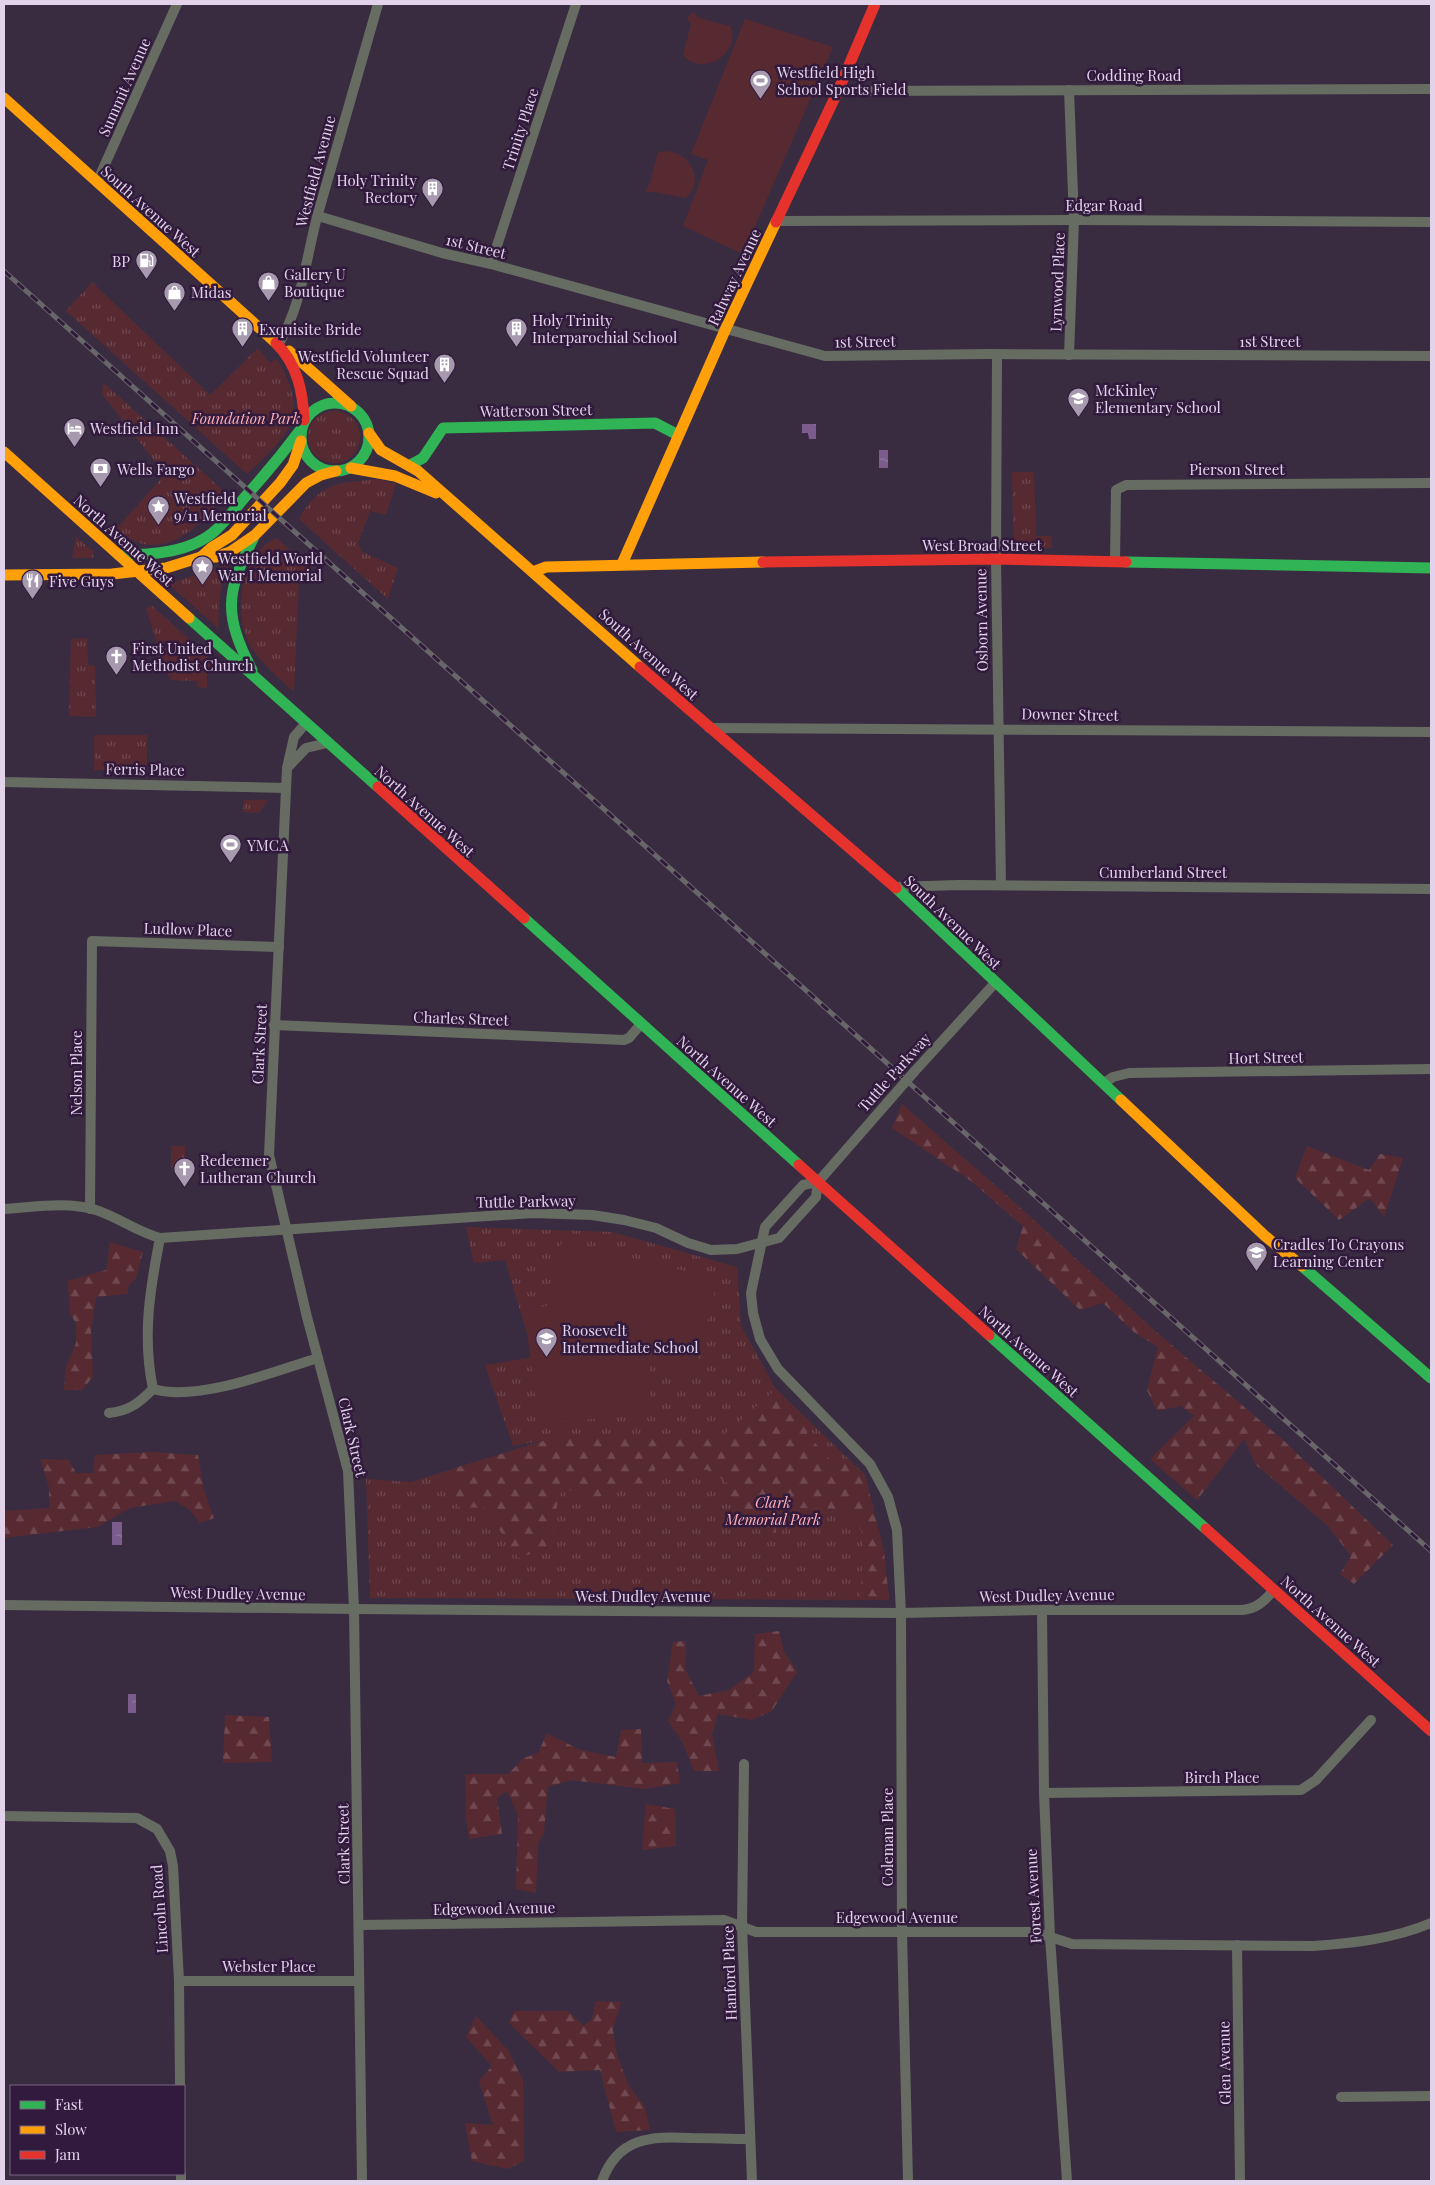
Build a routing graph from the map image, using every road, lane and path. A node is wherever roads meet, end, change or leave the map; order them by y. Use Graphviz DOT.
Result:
graph roads {
  1 [pos="177,4"];
  2 [pos="378,4"];
  3 [pos="576,4"];
  4 [pos="875,4"];
  5 [pos="1431,89"];
  6 [pos="1070,90"];
  7 [pos="838,91"];
  8 [pos="4,98"];
  9 [pos="97,182"];
  10 [pos="318,216"];
  11 [pos="1074,220"];
  12 [pos="776,221"];
  13 [pos="1431,222"];
  14 [pos="491,264"];
  15 [pos="726,328"];
  16 [pos="278,345"];
  17 [pos="997,355"];
  18 [pos="1069,355"];
  19 [pos="1431,356"];
  20 [pos="352,407"];
  21 [pos="302,430"];
  22 [pos="369,433"];
  23 [pos="678,435"];
  24 [pos="4,452"];
  25 [pos="410,465"];
  26 [pos="351,468"];
  27 [pos="336,471"];
  28 [pos="1431,483"];
  29 [pos="446,497"];
  30 [pos="255,535"];
  31 [pos="119,555"];
  32 [pos="201,557"];
  33 [pos="996,559"];
  34 [pos="1114,562"];
  35 [pos="622,564"];
  36 [pos="1431,568"];
  37 [pos="137,571"];
  38 [pos="533,572"];
  39 [pos="4,575"];
  40 [pos="257,680"];
  41 [pos="306,723"];
  42 [pos="709,728"];
  43 [pos="998,728"];
  44 [pos="1431,732"];
  45 [pos="327,743"];
  46 [pos="287,768"];
  47 [pos="4,782"];
  48 [pos="286,788"];
  49 [pos="1001,885"];
  50 [pos="895,887"];
  51 [pos="1431,889"];
  52 [pos="96,941"];
  53 [pos="279,947"];
  54 [pos="995,983"];
  55 [pos="641,1024"];
  56 [pos="274,1025"];
  57 [pos="1431,1069"];
  58 [pos="1104,1084"];
  59 [pos="818,1182"];
  60 [pos="4,1209"];
  61 [pos="90,1209"];
  62 [pos="285,1228"];
  63 [pos="160,1238"];
  64 [pos="761,1244"];
  65 [pos="318,1358"];
  66 [pos="1431,1378"];
  67 [pos="153,1389"];
  68 [pos="110,1413"];
  69 [pos="1274,1590"];
  70 [pos="4,1605"];
  71 [pos="354,1609"];
  72 [pos="1042,1610"];
  73 [pos="901,1613"];
  74 [pos="1371,1720"];
  75 [pos="1431,1731"];
  76 [pos="744,1764"];
  77 [pos="1044,1793"];
  78 [pos="4,1816"];
  79 [pos="1431,1923"];
  80 [pos="359,1925"];
  81 [pos="742,1926"];
  82 [pos="902,1932"];
  83 [pos="1050,1937"];
  84 [pos="1237,1945"];
  85 [pos="179,1981"];
  86 [pos="359,1981"];
  87 [pos="180,2085"];
  88 [pos="1431,2096"];
  89 [pos="1341,2097"];
  90 [pos="750,2139"];
  91 [pos="362,2181"];
  92 [pos="602,2181"];
  93 [pos="752,2181"];
  94 [pos="908,2181"];
  95 [pos="1067,2181"];
  96 [pos="1240,2181"];
  1 -- 9 [label="street, Summit Avenue"];
  2 -- 10 [label="street, Westfield Avenue"];
  3 -- 14 [label="street, Trinity Place"];
  4 -- 7 [label="main road, Rahway Avenue"];
  5 -- 6 [label="street, Codding Road"];
  6 -- 7 [label="street, Codding Road"];
  6 -- 11 [label="street, Lynwood Place"];
  7 -- 12 [label="main road, Rahway Avenue"];
  8 -- 9 [label="main road, South Avenue West"];
  9 -- 16 [label="main road, South Avenue West"];
  10 -- 14 [label="street, 1st Street"];
  10 -- 16 [label="street, Westfield Avenue"];
  11 -- 12 [label="street, Edgar Road"];
  11 -- 13 [label="street, Edgar Road"];
  11 -- 18 [label="street, Lynwood Place"];
  12 -- 15 [label="main road, Rahway Avenue"];
  14 -- 15 [label="street, 1st Street"];
  15 -- 17 [label="street, 1st Street"];
  15 -- 23 [label="main road, Rahway Avenue"];
  16 -- 20 [label="main road, South Avenue West"];
  16 -- 21 [label="main road, South Avenue West"];
  17 -- 18 [label="street, 1st Street"];
  17 -- 33 [label="street, Osborn Avenue"];
  18 -- 19 [label="street, 1st Street"];
  20 -- 21 [label="main road"];
  20 -- 22 [label="main road"];
  21 -- 27 [label="main road"];
  21 -- 31 [label="main road"];
  21 -- 32 [label="main road"];
  22 -- 25 [label="main road, South Avenue West"];
  22 -- 26 [label="main road"];
  23 -- 25 [label="main road, Watterson Street"];
  23 -- 35 [label="main road, Rahway Avenue"];
  24 -- 31 [label="main road, North Avenue West"];
  25 -- 29 [label="main road, South Avenue West"];
  26 -- 27 [label="main road"];
  26 -- 29 [label="main road, South Avenue West"];
  27 -- 30 [label="main road"];
  28 -- 34 [label="street, Pierson Street"];
  29 -- 38 [label="main road, South Avenue West"];
  30 -- 32 [label="main road"];
  30 -- 40 [label="main road"];
  31 -- 37 [label="main road, North Avenue West"];
  32 -- 37 [label="main road"];
  33 -- 34 [label="main road, West Broad Street"];
  33 -- 35 [label="main road, West Broad Street"];
  33 -- 43 [label="street, Osborn Avenue"];
  34 -- 36 [label="main road, West Broad Street"];
  35 -- 38 [label="main road, West Broad Street"];
  37 -- 39 [label="main road"];
  37 -- 40 [label="main road, North Avenue West"];
  38 -- 42 [label="main road, South Avenue West"];
  40 -- 41 [label="main road, North Avenue West"];
  41 -- 45 [label="main road, North Avenue West"];
  41 -- 46 [label="street, Clark Street"];
  42 -- 43 [label="street, Downer Street"];
  42 -- 50 [label="main road, South Avenue West"];
  43 -- 44 [label="street, Downer Street"];
  43 -- 49 [label="street, Osborn Avenue"];
  45 -- 46 [label="street"];
  45 -- 55 [label="main road, North Avenue West"];
  46 -- 48 [label="street, Clark Street"];
  47 -- 48 [label="street, Ferris Place"];
  48 -- 53 [label="street, Clark Street"];
  49 -- 50 [label="street, Cumberland Street"];
  49 -- 51 [label="street, Cumberland Street"];
  50 -- 54 [label="main road, South Avenue West"];
  52 -- 53 [label="street, Ludlow Place"];
  52 -- 61 [label="street, Nelson Place"];
  53 -- 56 [label="street, Clark Street"];
  54 -- 58 [label="main road, South Avenue West"];
  54 -- 59 [label="street, Tuttle Parkway, bridge"];
  55 -- 56 [label="street, Charles Street"];
  55 -- 59 [label="main road, North Avenue West"];
  56 -- 62 [label="street, Clark Street"];
  57 -- 58 [label="street, Hort Street"];
  58 -- 66 [label="main road, South Avenue West"];
  59 -- 64 [label="street, Tuttle Parkway"];
  59 -- 64 [label="street, Tuttle Parkway"];
  59 -- 69 [label="main road, North Avenue West"];
  60 -- 61 [label="street"];
  61 -- 63 [label="street"];
  62 -- 63 [label="street, Tuttle Parkway"];
  62 -- 64 [label="street, Tuttle Parkway"];
  62 -- 65 [label="street, Clark Street"];
  63 -- 67 [label="street"];
  64 -- 73 [label="street, Tuttle Parkway"];
  65 -- 67 [label="street"];
  65 -- 71 [label="street, Clark Street"];
  67 -- 68 [label="street"];
  69 -- 72 [label="street, West Dudley Avenue"];
  69 -- 75 [label="main road, North Avenue West"];
  70 -- 71 [label="street, West Dudley Avenue"];
  71 -- 73 [label="street, West Dudley Avenue"];
  71 -- 80 [label="street, Clark Street"];
  72 -- 73 [label="street, West Dudley Avenue"];
  72 -- 77 [label="street, Forest Avenue"];
  73 -- 82 [label="street, Coleman Place"];
  74 -- 77 [label="street, Birch Place"];
  76 -- 81 [label="street, Hanford Place"];
  77 -- 83 [label="street, Forest Avenue"];
  78 -- 85 [label="street, Lincoln Road"];
  79 -- 84 [label="street, Edgewood Avenue"];
  80 -- 81 [label="street, Edgewood Avenue"];
  80 -- 86 [label="street, Clark Street"];
  81 -- 82 [label="street, Edgewood Avenue"];
  81 -- 90 [label="street, Hanford Place"];
  82 -- 83 [label="street, Edgewood Avenue"];
  82 -- 94 [label="street, Coleman Place"];
  83 -- 84 [label="street, Edgewood Avenue"];
  83 -- 95 [label="street, Forest Avenue"];
  84 -- 96 [label="street, Glen Avenue"];
  85 -- 86 [label="street, Webster Place"];
  85 -- 87 [label="street, Lincoln Road"];
  86 -- 91 [label="street, Clark Street"];
  88 -- 89 [label="street"];
  90 -- 92 [label="street"];
  90 -- 93 [label="street, Hanford Place"];
}
